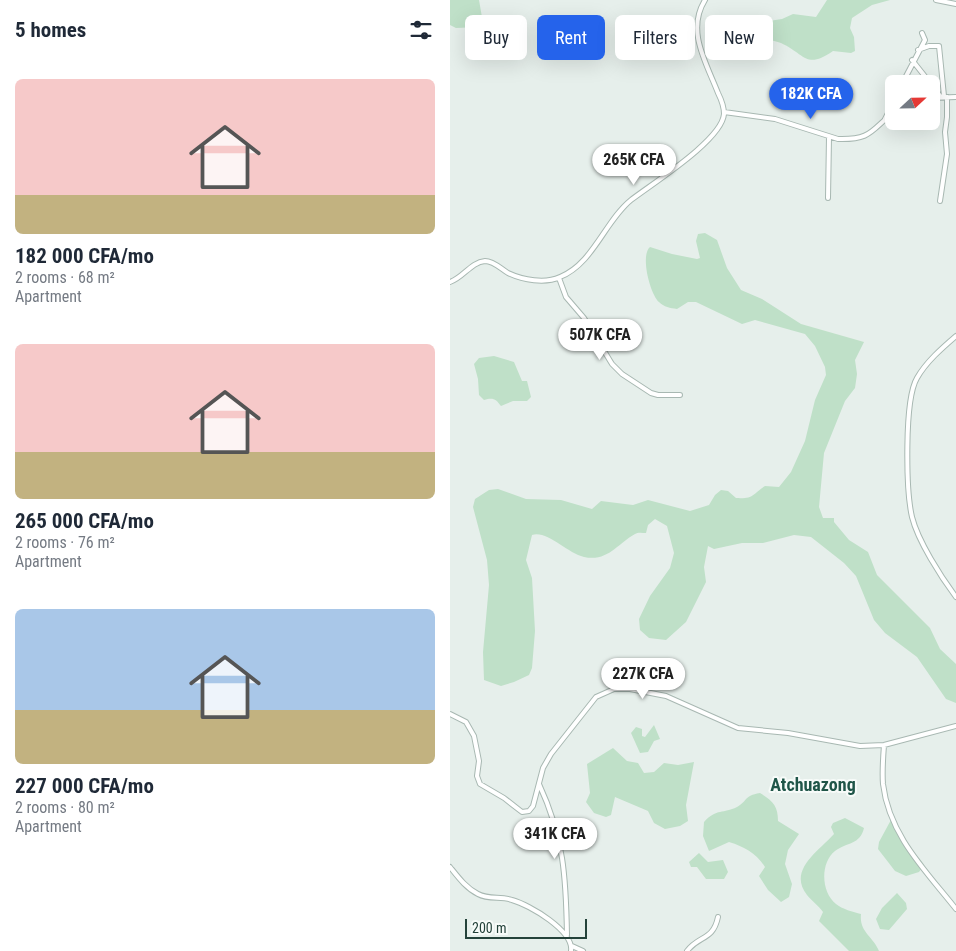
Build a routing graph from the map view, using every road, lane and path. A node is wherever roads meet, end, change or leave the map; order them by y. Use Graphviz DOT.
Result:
graph roads {
  1 [pos="705,0"];
  2 [pos="936,0"];
  3 [pos="956,4"];
  4 [pos="922,33"];
  5 [pos="918,50"];
  6 [pos="912,60"];
  7 [pos="906,75"];
  8 [pos="924,75"];
  9 [pos="940,92"];
  10 [pos="944,96"];
  11 [pos="956,96"];
  12 [pos="940,97"];
  13 [pos="724,112"];
  14 [pos="884,121"];
  15 [pos="829,136"];
  16 [pos="828,198"];
  17 [pos="940,201"];
  18 [pos="559,278"];
  19 [pos="450,282"];
  20 [pos="956,336"];
  21 [pos="680,395"];
  22 [pos="956,597"];
  23 [pos="450,714"];
  24 [pos="956,726"];
  25 [pos="884,746"];
  26 [pos="539,784"];
  27 [pos="450,867"];
  28 [pos="956,909"];
  29 [pos="718,917"];
  30 [pos="567,935"];
  31 [pos="572,946"];
  32 [pos="571,951"];
  33 [pos="583,951"];
  34 [pos="687,951"];
  1 -- 13 [label="street"];
  2 -- 3 [label="street"];
  4 -- 5 [label="street"];
  5 -- 6 [label="street"];
  5 -- 10 [label="street"];
  6 -- 7 [label="street"];
  6 -- 8 [label="street"];
  9 -- 10 [label="street"];
  10 -- 11 [label="street"];
  10 -- 12 [label="street"];
  10 -- 17 [label="street"];
  13 -- 15 [label="street"];
  13 -- 18 [label="street"];
  14 -- 15 [label="street"];
  15 -- 16 [label="street"];
  18 -- 19 [label="street"];
  18 -- 21 [label="street"];
  20 -- 22 [label="street"];
  23 -- 26 [label="street"];
  24 -- 25 [label="street"];
  25 -- 26 [label="street"];
  25 -- 28 [label="street"];
  26 -- 30 [label="street"];
  27 -- 30 [label="street"];
  29 -- 34 [label="street"];
  30 -- 31 [label="street"];
  31 -- 32 [label="street"];
  31 -- 33 [label="street"];
}
